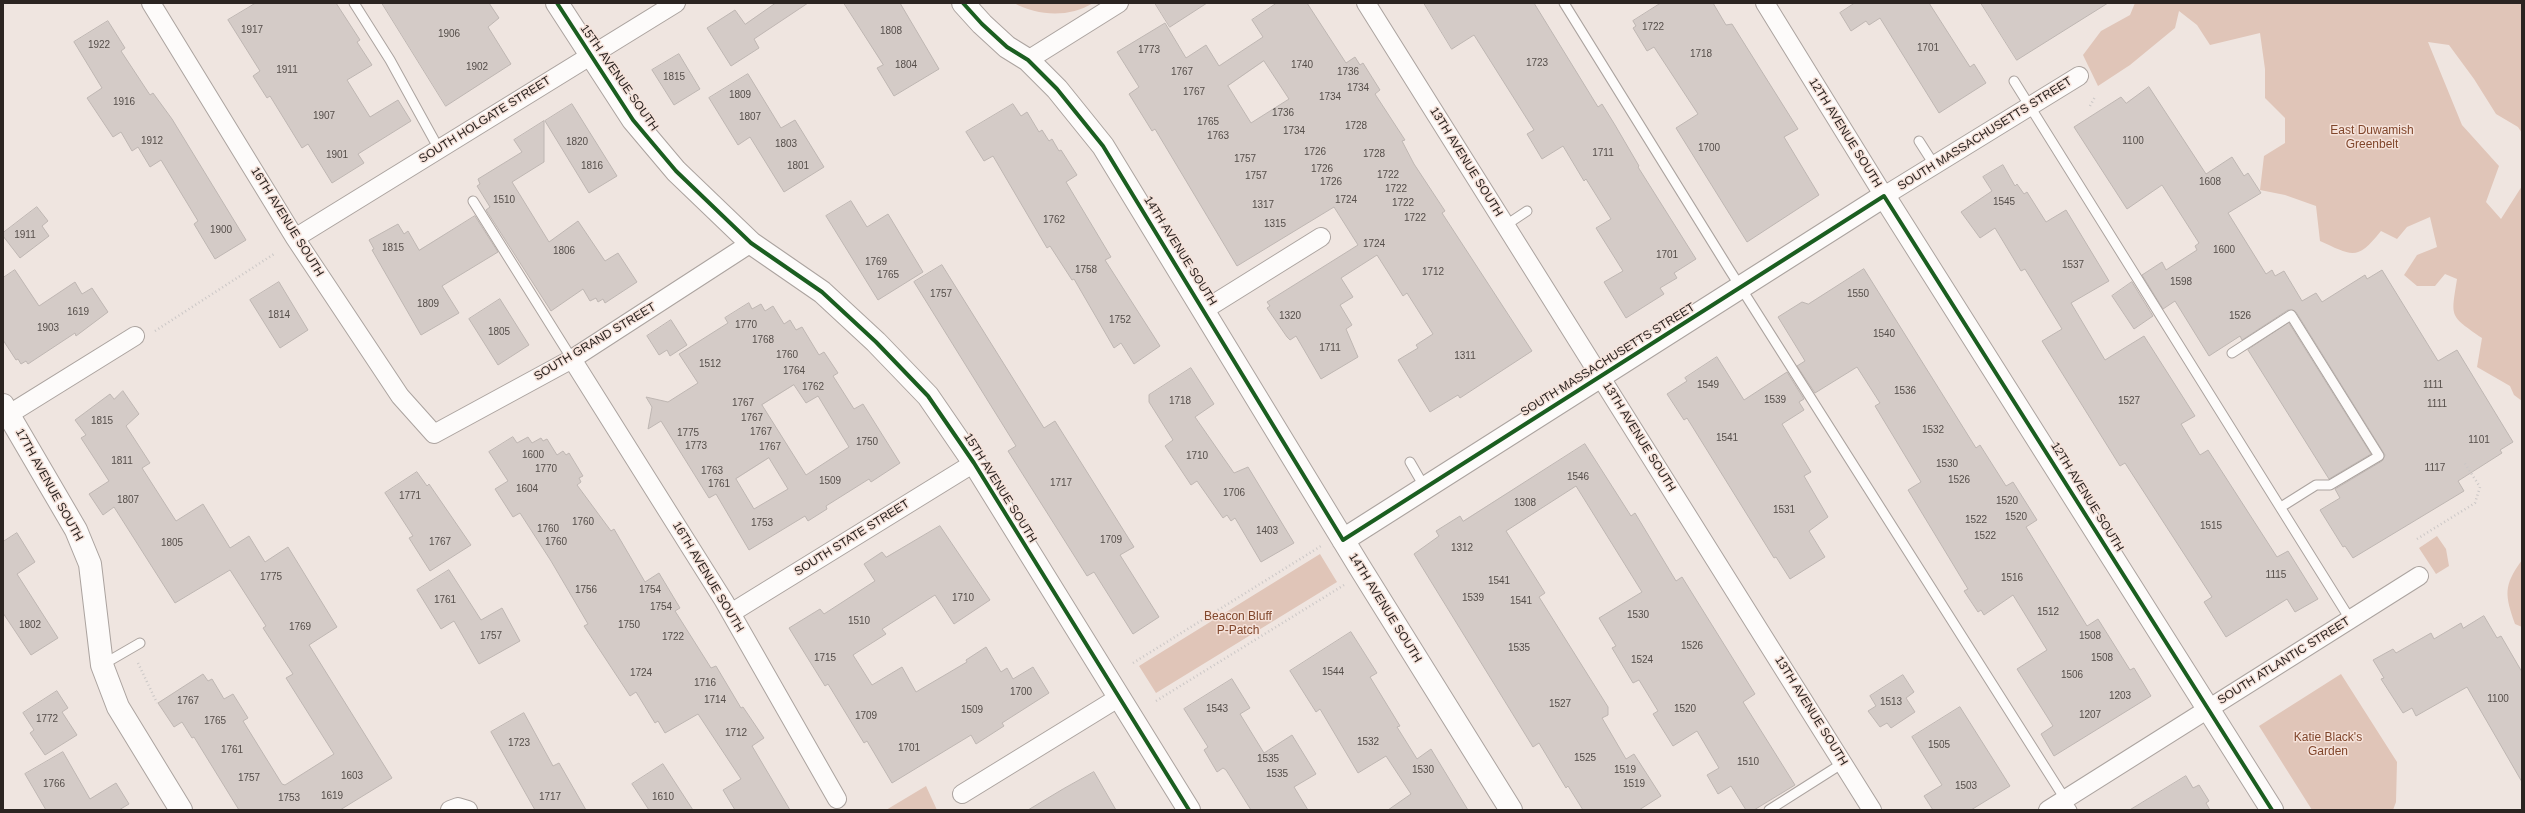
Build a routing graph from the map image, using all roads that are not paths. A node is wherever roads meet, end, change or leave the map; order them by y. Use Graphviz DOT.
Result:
graph roads {
  1 [pos="151,3"];
  2 [pos="354,3"];
  3 [pos="557,3"];
  4 [pos="676,3"];
  5 [pos="963,3"];
  6 [pos="1119,3"];
  7 [pos="1366,3"];
  8 [pos="1564,3"];
  9 [pos="1765,3"];
  10 [pos="590,56"];
  11 [pos="1028,60"];
  12 [pos="2080,76"];
  13 [pos="2014,82"];
  14 [pos="2030,107"];
  15 [pos="1919,141"];
  16 [pos="439,149"];
  17 [pos="1935,166"];
  18 [pos="1884,196"];
  19 [pos="474,201"];
  20 [pos="1527,211"];
  21 [pos="1506,225"];
  22 [pos="1321,237"];
  23 [pos="295,238"];
  24 [pos="751,243"];
  25 [pos="1740,288"];
  26 [pos="1204,310"];
  27 [pos="135,336"];
  28 [pos="2232,353"];
  29 [pos="572,359"];
  30 [pos="1601,376"];
  31 [pos="5,413"];
  32 [pos="434,434"];
  33 [pos="1410,462"];
  34 [pos="974,463"];
  35 [pos="1425,488"];
  36 [pos="2281,507"];
  37 [pos="1343,540"];
  38 [pos="2419,576"];
  39 [pos="731,613"];
  40 [pos="2350,619"];
  41 [pos="140,643"];
  42 [pos="102,665"];
  43 [pos="1118,698"];
  44 [pos="2209,708"];
  45 [pos="1843,763"];
  46 [pos="962,794"];
  47 [pos="837,799"];
  48 [pos="2068,805"];
  49 [pos="181,810"];
  50 [pos="1189,810"];
  51 [pos="1510,810"];
  52 [pos="1769,810"];
  53 [pos="1872,810"];
  54 [pos="2048,810"];
  55 [pos="2272,810"];
  1 -- 23 [label="street, 16TH AVENUE SOUTH"];
  2 -- 16 [label="lane"];
  3 -- 10 [label="street, 15TH AVENUE SOUTH"];
  4 -- 10 [label="street, SOUTH HOLGATE STREET"];
  5 -- 11 [label="street, 14TH AVENUE SOUTH"];
  6 -- 11 [label="street"];
  7 -- 21 [label="street, 13TH AVENUE SOUTH"];
  8 -- 25 [label="lane"];
  9 -- 18 [label="street, 12TH AVENUE SOUTH"];
  10 -- 16 [label="street, SOUTH HOLGATE STREET"];
  10 -- 24 [label="street, 15TH AVENUE SOUTH"];
  11 -- 26 [label="street, 14TH AVENUE SOUTH"];
  12 -- 14 [label="street, SOUTH MASSACHUSETTS STREET"];
  13 -- 14 [label="lane"];
  14 -- 17 [label="street, SOUTH MASSACHUSETTS STREET"];
  14 -- 36 [label="lane"];
  15 -- 17 [label="lane"];
  16 -- 23 [label="street, SOUTH HOLGATE STREET"];
  17 -- 18 [label="street, SOUTH MASSACHUSETTS STREET"];
  18 -- 25 [label="street, SOUTH MASSACHUSETTS STREET"];
  18 -- 44 [label="street, 12TH AVENUE SOUTH"];
  19 -- 29 [label="lane"];
  20 -- 21 [label="lane"];
  21 -- 30 [label="street, 13TH AVENUE SOUTH"];
  22 -- 26 [label="street"];
  23 -- 32 [label="street, 16TH AVENUE SOUTH"];
  24 -- 29 [label="street, SOUTH GRAND STREET"];
  24 -- 34 [label="street, 15TH AVENUE SOUTH"];
  25 -- 30 [label="street, SOUTH MASSACHUSETTS STREET"];
  25 -- 48 [label="lane"];
  26 -- 37 [label="street, 14TH AVENUE SOUTH"];
  27 -- 31 [label="street"];
  28 -- 36 [label="lane"];
  29 -- 32 [label="street, SOUTH GRAND STREET"];
  29 -- 39 [label="street, 16TH AVENUE SOUTH"];
  30 -- 35 [label="street, SOUTH MASSACHUSETTS STREET"];
  30 -- 45 [label="street, 13TH AVENUE SOUTH"];
  31 -- 42 [label="street, 17TH AVENUE SOUTH"];
  33 -- 35 [label="lane"];
  34 -- 39 [label="street, SOUTH STATE STREET"];
  34 -- 43 [label="street, 15TH AVENUE SOUTH"];
  35 -- 37 [label="street, SOUTH MASSACHUSETTS STREET"];
  36 -- 40 [label="lane"];
  37 -- 51 [label="street, 14TH AVENUE SOUTH"];
  38 -- 40 [label="street, SOUTH ATLANTIC STREET"];
  39 -- 47 [label="street, 16TH AVENUE SOUTH"];
  40 -- 44 [label="street, SOUTH ATLANTIC STREET"];
  41 -- 42 [label="lane"];
  42 -- 49 [label="street, 17TH AVENUE SOUTH"];
  43 -- 46 [label="street"];
  43 -- 50 [label="street, 15TH AVENUE SOUTH"];
  44 -- 48 [label="street, SOUTH ATLANTIC STREET"];
  44 -- 55 [label="street, 12TH AVENUE SOUTH"];
  45 -- 52 [label="lane"];
  45 -- 53 [label="street, 13TH AVENUE SOUTH"];
  48 -- 54 [label="street, SOUTH ATLANTIC STREET"];
}
